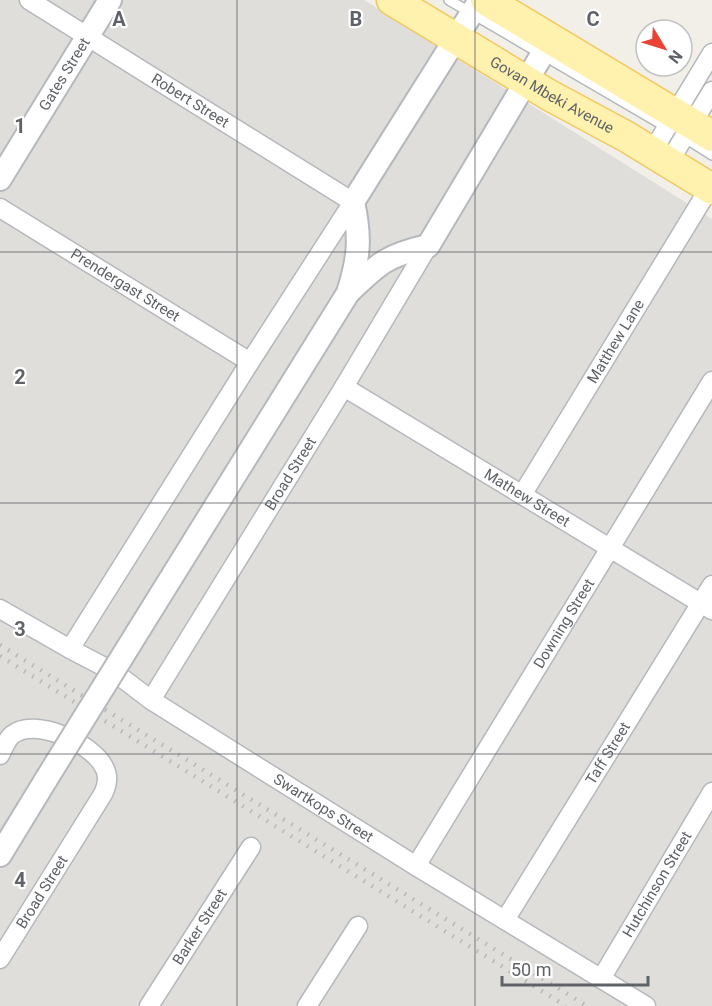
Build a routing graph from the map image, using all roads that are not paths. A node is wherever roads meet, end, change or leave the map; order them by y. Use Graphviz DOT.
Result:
graph roads {
  1 [pos="30,0"];
  2 [pos="110,0"];
  3 [pos="392,0"];
  4 [pos="449,0"];
  5 [pos="470,19"];
  6 [pos="87,36"];
  7 [pos="712,53"];
  8 [pos="536,64"];
  9 [pos="712,91"];
  10 [pos="674,140"];
  11 [pos="712,155"];
  12 [pos="0,179"];
  13 [pos="711,188"];
  14 [pos="353,202"];
  15 [pos="0,208"];
  16 [pos="428,246"];
  17 [pos="348,293"];
  18 [pos="250,362"];
  19 [pos="712,381"];
  20 [pos="344,387"];
  21 [pos="522,495"];
  22 [pos="610,548"];
  23 [pos="712,585"];
  24 [pos="707,606"];
  25 [pos="0,609"];
  26 [pos="70,650"];
  27 [pos="151,700"];
  28 [pos="0,755"];
  29 [pos="712,792"];
  30 [pos="251,847"];
  31 [pos="0,855"];
  32 [pos="416,866"];
  33 [pos="505,920"];
  34 [pos="358,926"];
  35 [pos="0,958"];
  36 [pos="601,979"];
  37 [pos="149,1006"];
  38 [pos="307,1006"];
  39 [pos="646,1006"];
  1 -- 6 [label="street, Robert Street"];
  2 -- 6 [label="street, Gates Street"];
  3 -- 5 [label="main road, Govan Mbeki Avenue"];
  4 -- 5 [label="lane"];
  5 -- 8 [label="main road, Govan Mbeki Avenue"];
  5 -- 8 [label="main road, Govan Mbeki Avenue"];
  5 -- 14 [label="street"];
  6 -- 12 [label="street, Gates Street"];
  6 -- 14 [label="street, Robert Street"];
  7 -- 10 [label="street"];
  8 -- 10 [label="main road, Govan Mbeki Avenue"];
  8 -- 10 [label="main road, Govan Mbeki Avenue"];
  8 -- 16 [label="street, Broad Street"];
  9 -- 10 [label="street"];
  10 -- 11 [label="lane"];
  10 -- 13 [label="main road, Govan Mbeki Avenue"];
  13 -- 21 [label="street, Matthew Lane"];
  14 -- 17 [label="street"];
  14 -- 18 [label="street"];
  15 -- 18 [label="street, Prendergast Street"];
  16 -- 17 [label="street"];
  16 -- 20 [label="street, Broad Street"];
  17 -- 31 [label="street, bridge"];
  18 -- 26 [label="street"];
  19 -- 22 [label="street, Downing Street"];
  20 -- 21 [label="street, Mathew Street"];
  20 -- 27 [label="street, Broad Street"];
  21 -- 22 [label="street, Mathew Street"];
  22 -- 24 [label="street, Mathew Street"];
  22 -- 32 [label="street, Downing Street"];
  23 -- 24 [label="street, Taff Street"];
  24 -- 33 [label="street, Taff Street"];
  25 -- 26 [label="street, Swartkops Street"];
  26 -- 27 [label="street, Swartkops Street"];
  27 -- 32 [label="street, Swartkops Street"];
  28 -- 35 [label="street, Broad Street"];
  29 -- 36 [label="street, Hutchinson Street"];
  30 -- 37 [label="street, Barker Street"];
  32 -- 33 [label="street, Swartkops Street"];
  33 -- 36 [label="street, Swartkops Street"];
  34 -- 38 [label="street"];
  36 -- 39 [label="street, Swartkops Street"];
}
